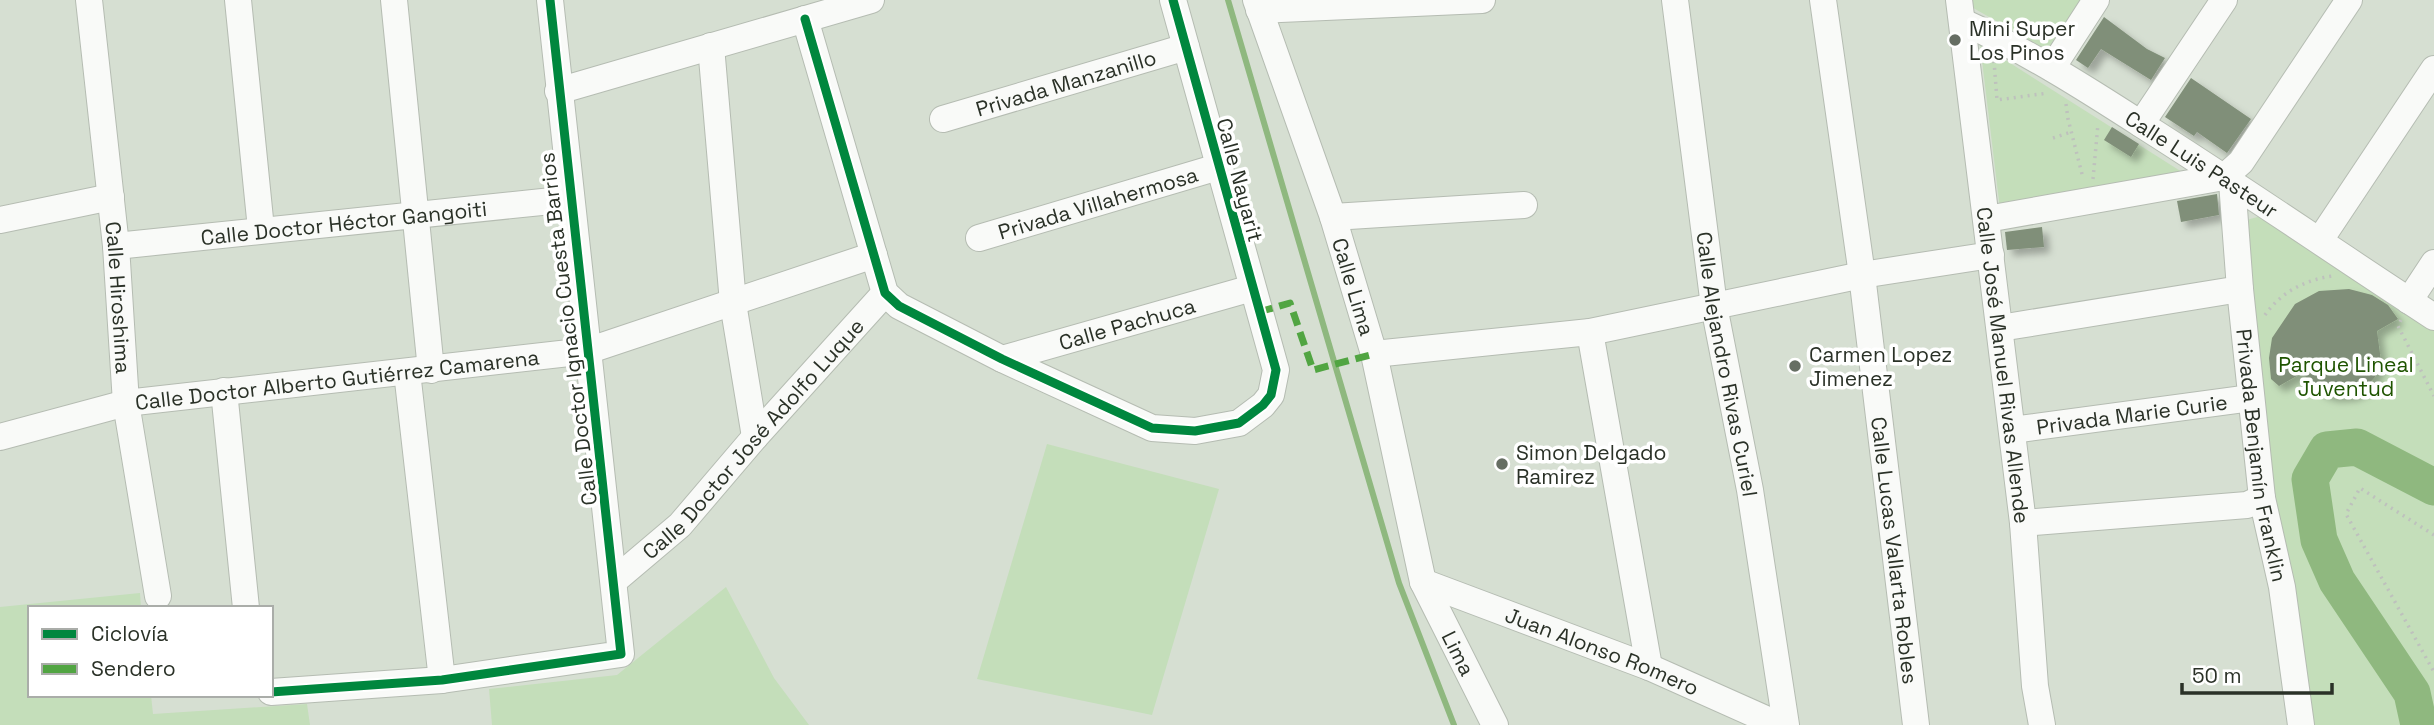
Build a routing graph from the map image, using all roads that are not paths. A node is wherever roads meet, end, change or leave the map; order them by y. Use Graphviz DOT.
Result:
graph roads {
  1 [pos="89,0"];
  2 [pos="238,0"];
  3 [pos="394,0"];
  4 [pos="550,0"];
  5 [pos="871,0"];
  6 [pos="1173,0"];
  7 [pos="1482,0"];
  8 [pos="1675,0"];
  9 [pos="1823,0"];
  10 [pos="2096,0"];
  11 [pos="2224,0"];
  12 [pos="2349,0"];
  13 [pos="1257,5"];
  14 [pos="1961,7"];
  15 [pos="805,19"];
  16 [pos="711,46"];
  17 [pos="1186,47"];
  18 [pos="2052,68"];
  19 [pos="2434,69"];
  20 [pos="558,91"];
  21 [pos="943,119"];
  22 [pos="2141,124"];
  23 [pos="1218,167"];
  24 [pos="2228,179"];
  25 [pos="111,197"];
  26 [pos="571,199"];
  27 [pos="1524,205"];
  28 [pos="416,214"];
  29 [pos="1333,217"];
  30 [pos="1987,219"];
  31 [pos="0,220"];
  32 [pos="261,229"];
  33 [pos="979,238"];
  34 [pos="2320,240"];
  35 [pos="116,246"];
  36 [pos="874,255"];
  37 [pos="1991,255"];
  38 [pos="2434,263"];
  39 [pos="1862,275"];
  40 [pos="1252,288"];
  41 [pos="2240,289"];
  42 [pos="884,293"];
  43 [pos="733,303"];
  44 [pos="1714,306"];
  45 [pos="2406,309"];
  46 [pos="2434,317"];
  47 [pos="2000,328"];
  48 [pos="1590,332"];
  49 [pos="587,351"];
  50 [pos="1374,354"];
  51 [pos="1002,359"];
  52 [pos="419,371"];
  53 [pos="224,391"];
  54 [pos="2251,398"];
  55 [pos="126,403"];
  56 [pos="2012,430"];
  57 [pos="0,437"];
  58 [pos="755,437"];
  59 [pos="2262,498"];
  60 [pos="2023,523"];
  61 [pos="615,580"];
  62 [pos="1423,582"];
  63 [pos="158,596"];
  64 [pos="246,606"];
  65 [pos="1649,667"];
  66 [pos="442,680"];
  67 [pos="273,692"];
  68 [pos="1495,725"];
  69 [pos="1779,725"];
  70 [pos="1786,725"];
  71 [pos="1916,725"];
  72 [pos="2042,725"];
  73 [pos="2301,725"];
  1 -- 25 [label="street, Calle Hiroshima"];
  2 -- 32 [label="street"];
  3 -- 28 [label="street"];
  4 -- 20 [label="street, Calle Doctor Ignacio Cuesta Barrios"];
  5 -- 15 [label="street"];
  6 -- 17 [label="street, Calle Nayarit"];
  7 -- 13 [label="street"];
  8 -- 44 [label="street, Calle Alejandro Rivas Curiel"];
  9 -- 39 [label="street, Calle Lucas Vallarta Robles"];
  10 -- 18 [label="street"];
  11 -- 22 [label="street"];
  12 -- 24 [label="street"];
  13 -- 29 [label="street, Calle Lima"];
  14 -- 18 [label="street, Calle Luis Pasteur"];
  14 -- 30 [label="street, Calle José Manuel Rivas Allende"];
  15 -- 16 [label="street"];
  15 -- 36 [label="street"];
  16 -- 20 [label="street"];
  16 -- 43 [label="street"];
  17 -- 21 [label="street, Privada Manzanillo"];
  17 -- 23 [label="street, Calle Nayarit"];
  18 -- 22 [label="street, Calle Luis Pasteur"];
  19 -- 34 [label="street"];
  20 -- 26 [label="street, Calle Doctor Ignacio Cuesta Barrios"];
  22 -- 24 [label="street, Calle Luis Pasteur"];
  23 -- 33 [label="street, Privada Villahermosa"];
  23 -- 40 [label="street, Calle Nayarit"];
  24 -- 30 [label="street"];
  24 -- 34 [label="street, Calle Luis Pasteur"];
  24 -- 41 [label="street, Privada Benjamín Franklin"];
  25 -- 31 [label="street"];
  25 -- 35 [label="street, Calle Hiroshima"];
  26 -- 28 [label="street, Calle Doctor Héctor Gangoiti"];
  26 -- 49 [label="street, Calle Doctor Ignacio Cuesta Barrios"];
  27 -- 29 [label="street"];
  28 -- 32 [label="street, Calle Doctor Héctor Gangoiti"];
  28 -- 52 [label="street"];
  29 -- 50 [label="street, Calle Lima"];
  30 -- 37 [label="street, Calle José Manuel Rivas Allende"];
  32 -- 35 [label="street, Calle Doctor Héctor Gangoiti"];
  34 -- 45 [label="street, Calle Luis Pasteur"];
  35 -- 55 [label="street, Calle Hiroshima"];
  36 -- 42 [label="street"];
  36 -- 43 [label="street, Calle Doctor Alberto Gutiérrez Camarena"];
  37 -- 39 [label="street"];
  37 -- 47 [label="street, Calle José Manuel Rivas Allende"];
  38 -- 45 [label="street"];
  39 -- 44 [label="street"];
  39 -- 71 [label="street, Calle Lucas Vallarta Robles"];
  40 -- 51 [label="street, Calle Pachuca"];
  40 -- 51 [label="street, Calle Nayarit"];
  41 -- 47 [label="street"];
  41 -- 54 [label="street, Privada Benjamín Franklin"];
  42 -- 51 [label="street"];
  42 -- 58 [label="street, Calle Doctor José Adolfo Luque"];
  43 -- 49 [label="street, Calle Doctor Alberto Gutiérrez Camarena"];
  43 -- 58 [label="street"];
  44 -- 48 [label="street"];
  44 -- 70 [label="street, Calle Alejandro Rivas Curiel"];
  45 -- 46 [label="street, Calle Luis Pasteur"];
  47 -- 56 [label="street, Calle José Manuel Rivas Allende"];
  48 -- 50 [label="street"];
  48 -- 65 [label="street"];
  49 -- 52 [label="street, Calle Doctor Alberto Gutiérrez Camarena"];
  49 -- 61 [label="street, Calle Doctor Ignacio Cuesta Barrios"];
  50 -- 62 [label="street, Calle Lima"];
  52 -- 53 [label="street, Calle Doctor Alberto Gutiérrez Camarena"];
  52 -- 66 [label="street"];
  53 -- 55 [label="street, Calle Doctor Alberto Gutiérrez Camarena"];
  53 -- 64 [label="street"];
  54 -- 56 [label="street, Privada Marie Curie"];
  54 -- 59 [label="street, Privada Benjamín Franklin"];
  55 -- 57 [label="street, Calle Doctor Alberto Gutiérrez Camarena"];
  55 -- 63 [label="street, Calle Hiroshima"];
  56 -- 60 [label="street, Calle José Manuel Rivas Allende"];
  58 -- 61 [label="street, Calle Doctor José Adolfo Luque"];
  59 -- 60 [label="street"];
  59 -- 73 [label="street, Privada Benjamín Franklin"];
  60 -- 72 [label="street, Calle José Manuel Rivas Allende"];
  61 -- 66 [label="street, Calle Doctor Ignacio Cuesta Barrios"];
  62 -- 65 [label="street, Juan Alonso Romero"];
  62 -- 68 [label="street, Lima"];
  65 -- 69 [label="street, Juan Alonso Romero"];
  66 -- 67 [label="street"];
}
